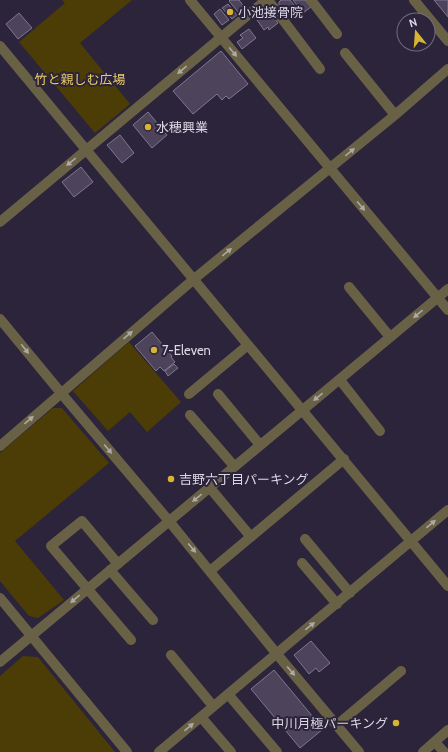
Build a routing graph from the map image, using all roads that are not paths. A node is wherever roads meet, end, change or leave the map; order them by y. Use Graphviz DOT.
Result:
graph roads {
  1 [pos="190,0"];
  2 [pos="267,0"];
  3 [pos="311,0"];
  4 [pos="414,0"];
  5 [pos="337,34"];
  6 [pos="221,38"];
  7 [pos="448,41"];
  8 [pos="0,46"];
  9 [pos="345,53"];
  10 [pos="320,69"];
  11 [pos="448,69"];
  12 [pos="395,115"];
  13 [pos="86,150"];
  14 [pos="329,168"];
  15 [pos="2,217"];
  16 [pos="194,279"];
  17 [pos="349,287"];
  18 [pos="448,289"];
  19 [pos="438,298"];
  20 [pos="448,310"];
  21 [pos="0,319"];
  22 [pos="390,338"];
  23 [pos="248,345"];
  24 [pos="340,380"];
  25 [pos="61,393"];
  26 [pos="189,394"];
  27 [pos="218,394"];
  28 [pos="303,410"];
  29 [pos="190,415"];
  30 [pos="380,431"];
  31 [pos="260,445"];
  32 [pos="0,446"];
  33 [pos="344,460"];
  34 [pos="234,466"];
  35 [pos="210,488"];
  36 [pos="448,510"];
  37 [pos="169,521"];
  38 [pos="251,537"];
  39 [pos="306,539"];
  40 [pos="411,541"];
  41 [pos="302,563"];
  42 [pos="114,567"];
  43 [pos="210,571"];
  44 [pos="448,586"];
  45 [pos="88,589"];
  46 [pos="350,593"];
  47 [pos="0,598"];
  48 [pos="336,604"];
  49 [pos="153,620"];
  50 [pos="31,636"];
  51 [pos="131,640"];
  52 [pos="276,653"];
  53 [pos="171,655"];
  54 [pos="0,662"];
  55 [pos="401,671"];
  56 [pos="228,694"];
  57 [pos="213,706"];
  58 [pos="201,717"];
  59 [pos="337,725"];
  60 [pos="448,730"];
  61 [pos="435,742"];
  62 [pos="127,752"];
  63 [pos="159,752"];
  64 [pos="231,752"];
  65 [pos="277,752"];
  66 [pos="359,752"];
  67 [pos="423,752"];
  68 [pos="444,752"];
  1 -- 6 [label="street"];
  2 -- 6 [label="street"];
  2 -- 10 [label="street"];
  3 -- 5 [label="street"];
  4 -- 7 [label="street"];
  6 -- 13 [label="street, one-way"];
  6 -- 14 [label="street, one-way"];
  8 -- 13 [label="street"];
  9 -- 12 [label="street"];
  11 -- 12 [label="street"];
  14 -- 12 [label="street, one-way"];
  13 -- 15 [label="street, one-way"];
  13 -- 16 [label="street"];
  16 -- 14 [label="street, one-way"];
  14 -- 19 [label="street, one-way"];
  16 -- 23 [label="street"];
  25 -- 16 [label="street, one-way"];
  17 -- 22 [label="street"];
  18 -- 19 [label="street"];
  19 -- 20 [label="street"];
  19 -- 22 [label="street, one-way"];
  21 -- 25 [label="street, one-way"];
  22 -- 24 [label="street"];
  23 -- 26 [label="street"];
  23 -- 28 [label="street"];
  24 -- 28 [label="street, one-way"];
  24 -- 30 [label="street"];
  32 -- 25 [label="street, one-way"];
  25 -- 37 [label="street, one-way"];
  27 -- 31 [label="street"];
  28 -- 31 [label="street"];
  28 -- 33 [label="street"];
  29 -- 34 [label="street"];
  31 -- 34 [label="street"];
  33 -- 38 [label="street"];
  33 -- 40 [label="street"];
  34 -- 35 [label="street"];
  35 -- 37 [label="street, one-way"];
  35 -- 38 [label="street"];
  40 -- 36 [label="street, one-way"];
  37 -- 42 [label="street"];
  37 -- 43 [label="street, one-way"];
  38 -- 43 [label="street"];
  39 -- 46 [label="street"];
  40 -- 44 [label="street"];
  40 -- 46 [label="street"];
  41 -- 48 [label="street"];
  42 -- 45 [label="street"];
  42 -- 45 [label="street"];
  42 -- 49 [label="street"];
  43 -- 52 [label="street"];
  45 -- 50 [label="street, one-way"];
  45 -- 51 [label="street"];
  46 -- 48 [label="street"];
  47 -- 50 [label="street"];
  52 -- 48 [label="street, one-way"];
  50 -- 54 [label="street"];
  50 -- 62 [label="street"];
  52 -- 56 [label="street"];
  52 -- 59 [label="street, one-way"];
  53 -- 57 [label="street"];
  55 -- 59 [label="street"];
  56 -- 57 [label="street"];
  56 -- 65 [label="street"];
  57 -- 58 [label="street"];
  63 -- 58 [label="street, one-way"];
  58 -- 64 [label="street"];
  59 -- 66 [label="street"];
  60 -- 61 [label="street"];
  61 -- 67 [label="street"];
  61 -- 68 [label="street"];
}
